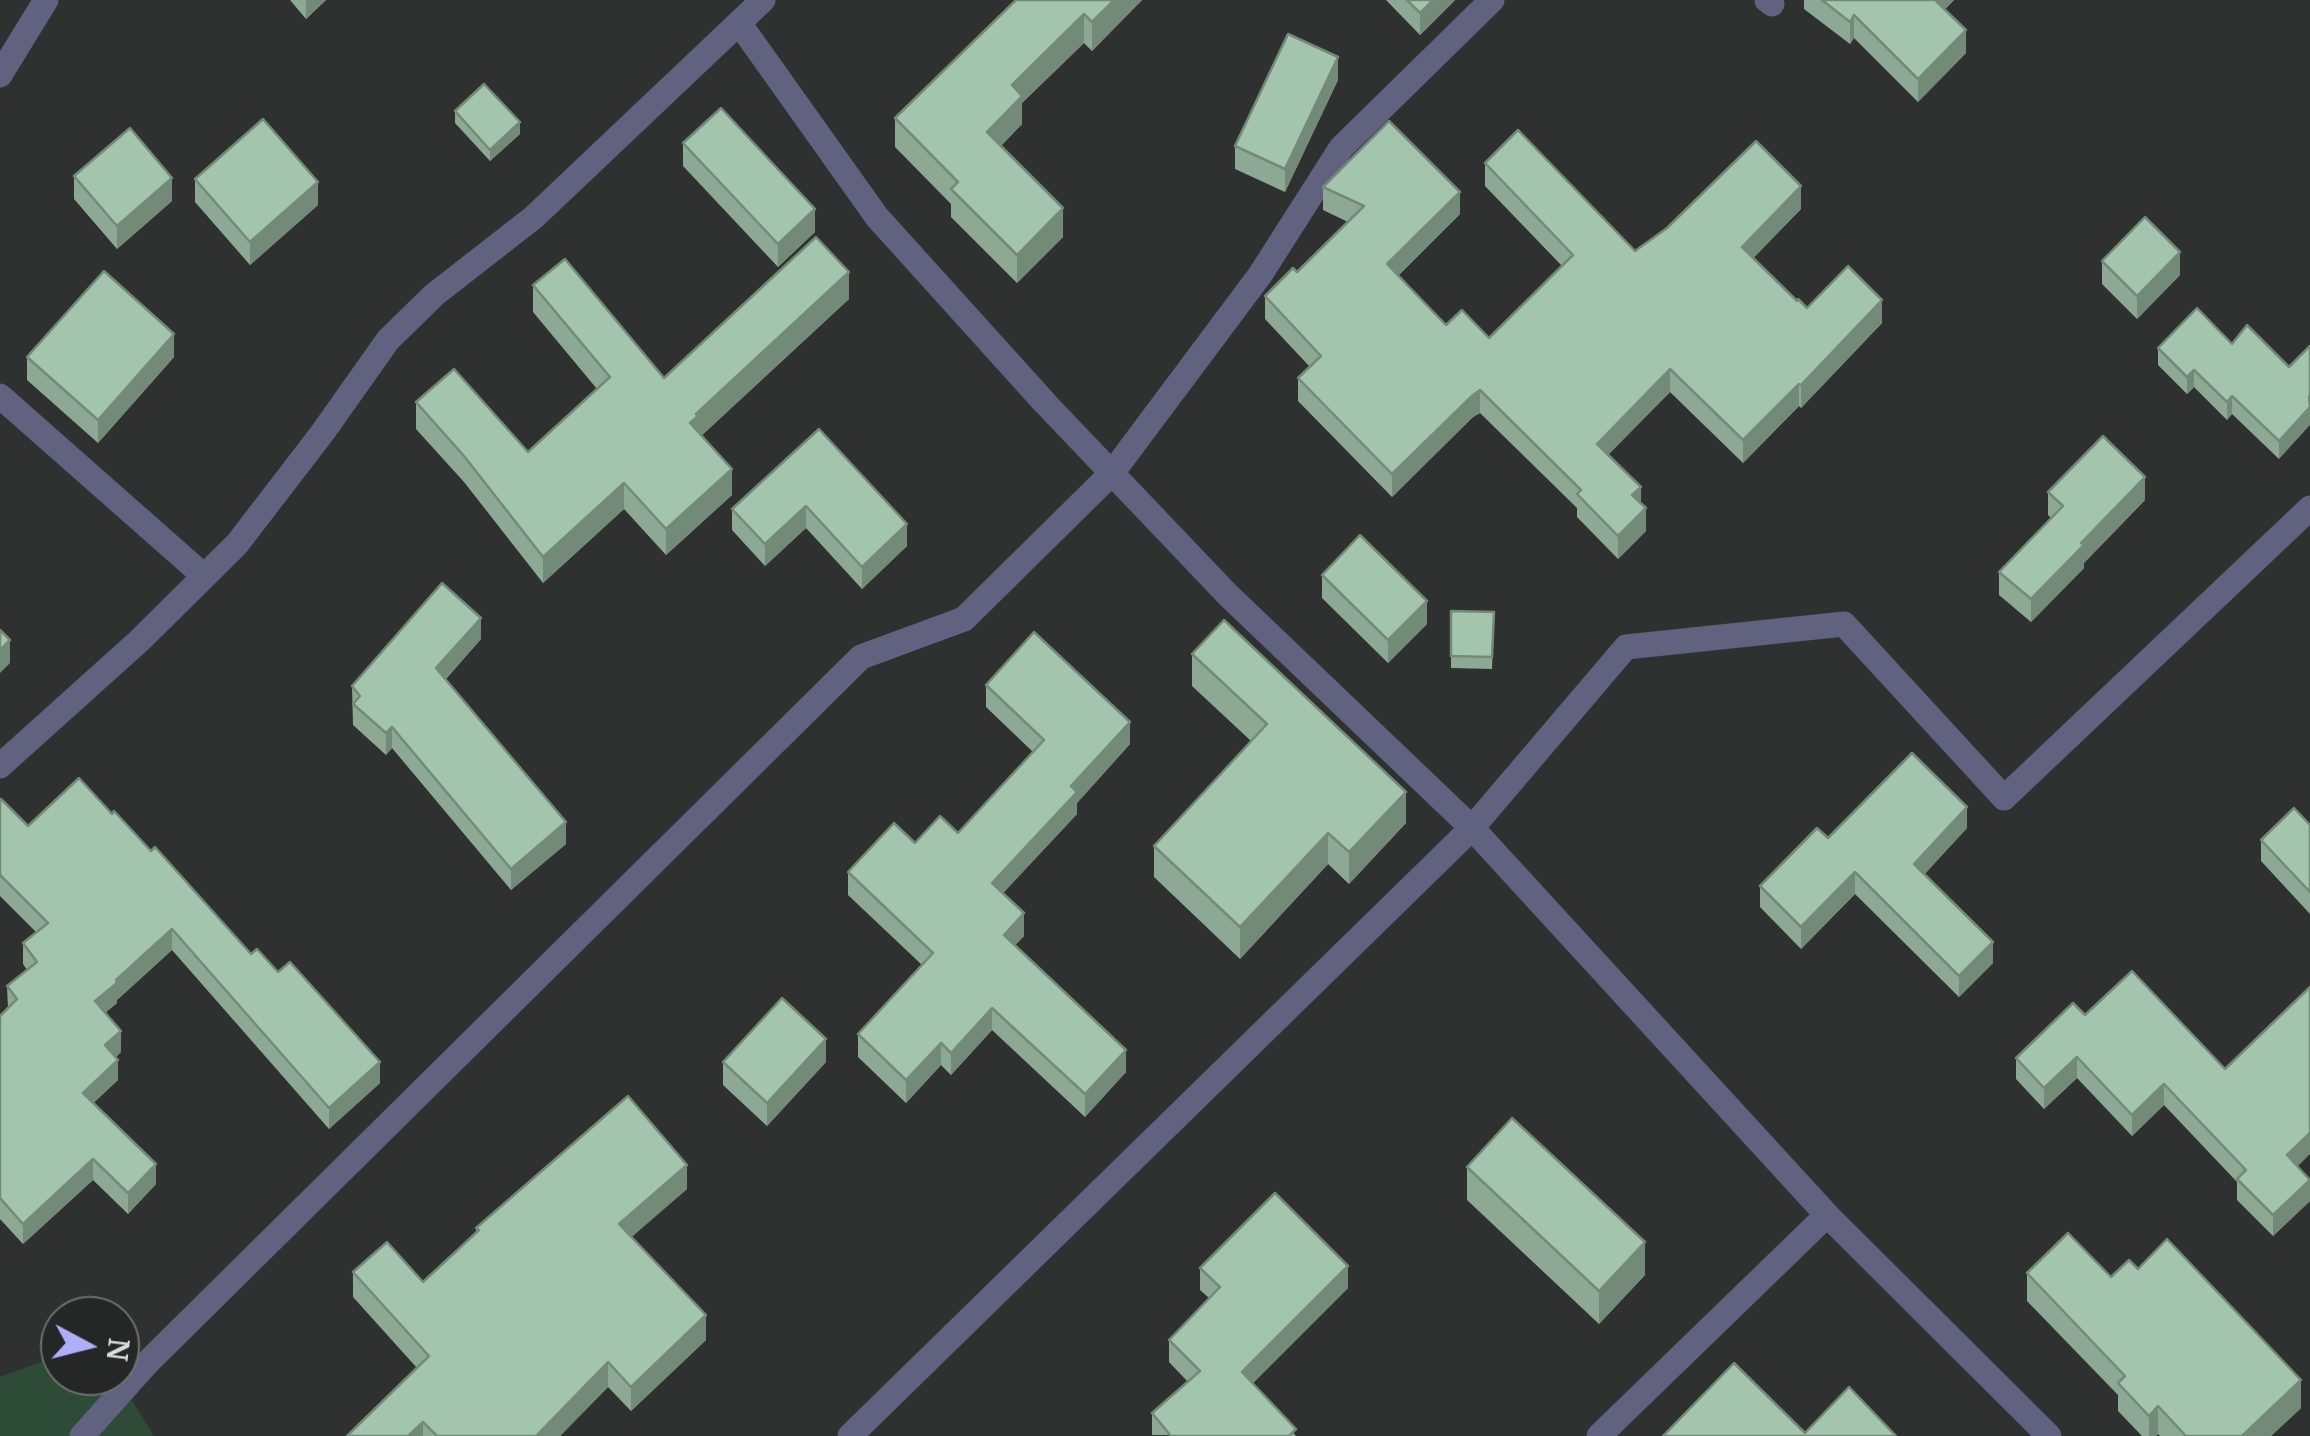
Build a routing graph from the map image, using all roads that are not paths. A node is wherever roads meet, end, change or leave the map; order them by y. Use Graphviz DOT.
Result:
graph roads {
  1 [pos="46,0"];
  2 [pos="763,0"];
  3 [pos="1492,0"];
  4 [pos="739,23"];
  5 [pos="0,75"];
  6 [pos="0,396"];
  7 [pos="1112,473"];
  8 [pos="2310,508"];
  9 [pos="204,576"];
  10 [pos="0,766"];
  11 [pos="1472,828"];
  12 [pos="1826,1215"];
  13 [pos="82,1436"];
  14 [pos="850,1436"];
  15 [pos="1598,1436"];
  16 [pos="2049,1436"];
  1 -- 5 [label="street"];
  2 -- 4 [label="street"];
  3 -- 7 [label="street"];
  4 -- 7 [label="street"];
  4 -- 9 [label="street"];
  6 -- 9 [label="street"];
  7 -- 11 [label="street"];
  7 -- 13 [label="street"];
  8 -- 11 [label="street"];
  9 -- 10 [label="street"];
  11 -- 12 [label="street"];
  11 -- 14 [label="street"];
  12 -- 15 [label="street"];
  12 -- 16 [label="street"];
}
